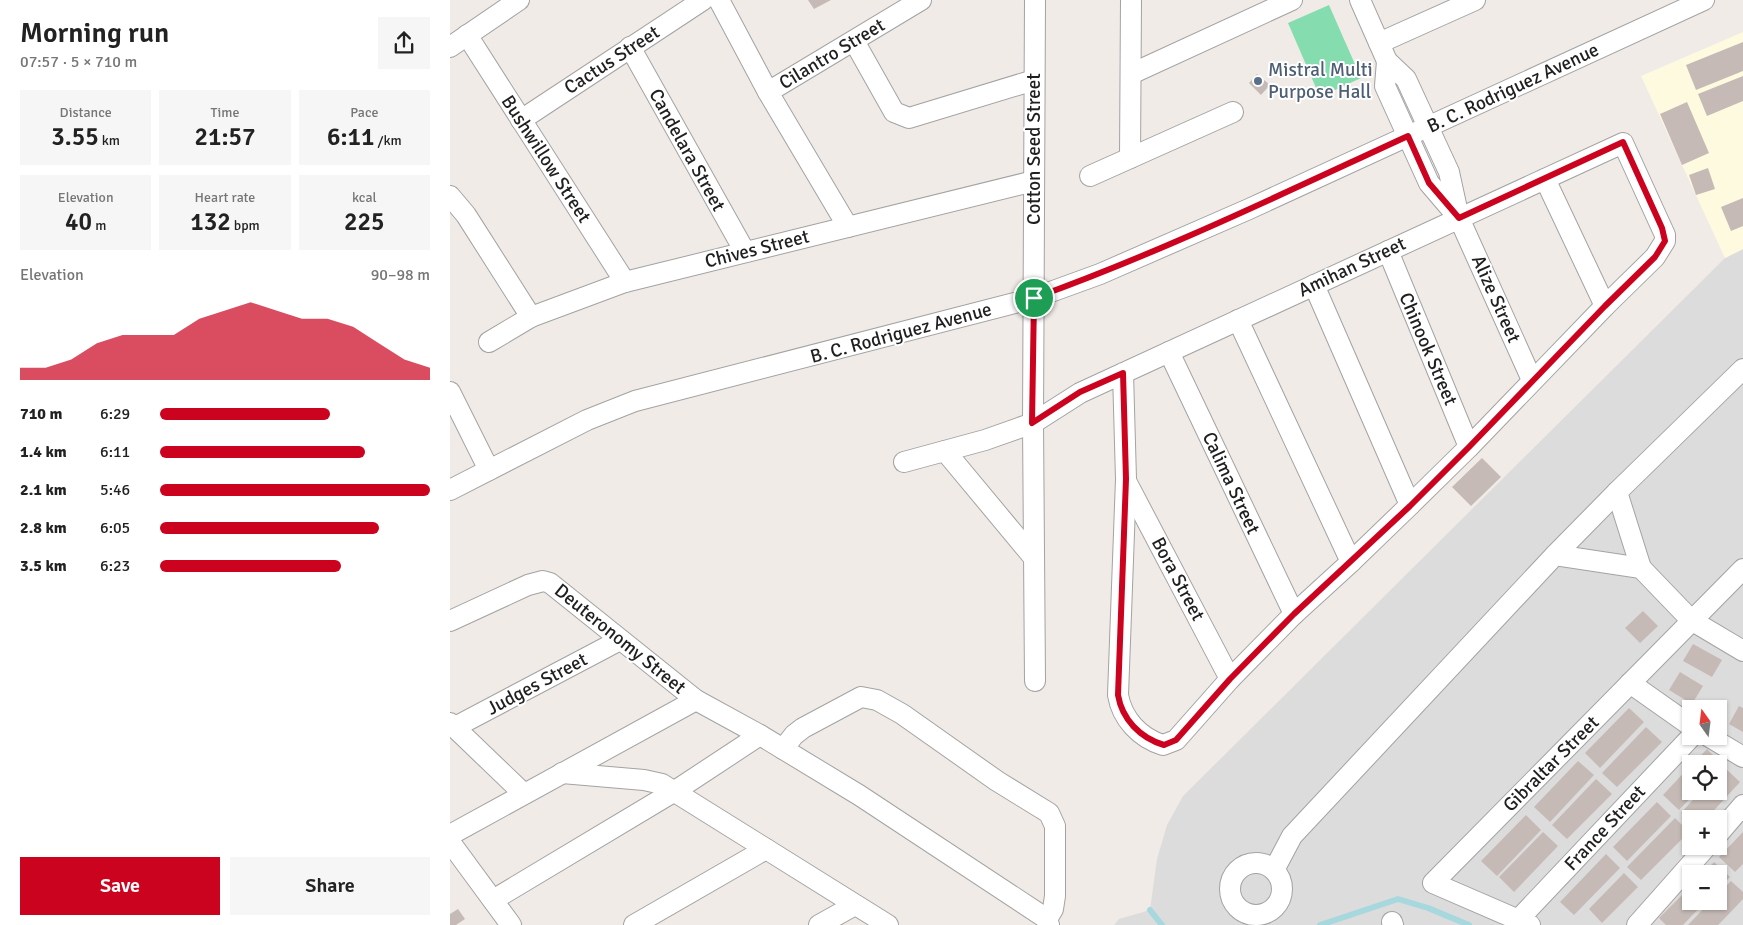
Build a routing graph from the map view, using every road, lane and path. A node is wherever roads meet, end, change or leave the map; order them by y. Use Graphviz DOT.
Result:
graph roads {
  1 [pos="518,0"];
  2 [pos="702,0"];
  3 [pos="719,0"];
  4 [pos="921,0"];
  5 [pos="1035,0"];
  6 [pos="1131,0"];
  7 [pos="1292,0"];
  8 [pos="1360,0"];
  9 [pos="1475,0"];
  10 [pos="1704,0"];
  11 [pos="466,35"];
  12 [pos="854,41"];
  13 [pos="450,47"];
  14 [pos="630,48"];
  15 [pos="1383,52"];
  16 [pos="1131,74"];
  17 [pos="1034,80"];
  18 [pos="768,92"];
  19 [pos="1233,112"];
  20 [pos="521,120"];
  21 [pos="1428,127"];
  22 [pos="1408,136"];
  23 [pos="1130,158"];
  24 [pos="1090,176"];
  25 [pos="1545,179"];
  26 [pos="1034,181"];
  27 [pos="450,196"];
  28 [pos="1459,218"];
  29 [pos="848,227"];
  30 [pos="1388,251"];
  31 [pos="745,252"];
  32 [pos="625,282"];
  33 [pos="1314,285"];
  34 [pos="1034,298"];
  35 [pos="1605,306"];
  36 [pos="531,317"];
  37 [pos="1238,320"];
  38 [pos="489,342"];
  39 [pos="1169,352"];
  40 [pos="1743,368"];
  41 [pos="1123,373"];
  42 [pos="1532,380"];
  43 [pos="450,392"];
  44 [pos="1032,423"];
  45 [pos="1469,447"];
  46 [pos="946,451"];
  47 [pos="904,462"];
  48 [pos="488,470"];
  49 [pos="1126,479"];
  50 [pos="450,490"];
  51 [pos="1617,492"];
  52 [pos="1410,506"];
  53 [pos="1555,555"];
  54 [pos="1034,558"];
  55 [pos="1351,562"];
  56 [pos="1641,568"];
  57 [pos="1743,569"];
  58 [pos="1294,614"];
  59 [pos="1691,620"];
  60 [pos="450,621"];
  61 [pos="620,640"];
  62 [pos="1743,651"];
  63 [pos="1230,679"];
  64 [pos="1035,681"];
  65 [pos="1630,683"];
  66 [pos="696,700"];
  67 [pos="1682,720"];
  68 [pos="452,725"];
  69 [pos="760,735"];
  70 [pos="1684,745"];
  71 [pos="1723,745"];
  72 [pos="783,749"];
  73 [pos="1743,757"];
  74 [pos="562,773"];
  75 [pos="675,791"];
  76 [pos="524,794"];
  77 [pos="1743,805"];
  78 [pos="1727,824"];
  79 [pos="450,835"];
  80 [pos="450,842"];
  81 [pos="766,849"];
  82 [pos="1699,855"];
  83 [pos="1274,870"];
  84 [pos="493,900"];
  85 [pos="855,905"];
  86 [pos="1269,919"];
  87 [pos="1048,922"];
  88 [pos="1524,922"];
  89 [pos="511,925"];
  90 [pos="634,925"];
  91 [pos="819,925"];
  92 [pos="888,925"];
  93 [pos="1637,925"];
  1 -- 11 [label="street"];
  2 -- 14 [label="street, Cactus Street"];
  3 -- 18 [label="street"];
  4 -- 12 [label="street, Cilantro Street"];
  5 -- 17 [label="street, Cotton Seed Street"];
  6 -- 16 [label="street"];
  7 -- 16 [label="street"];
  8 -- 15 [label="street"];
  9 -- 15 [label="street"];
  10 -- 21 [label="street, B. C. Rodriguez Avenue"];
  11 -- 13 [label="street"];
  11 -- 20 [label="street, Bushwillow Street"];
  12 -- 17 [label="street"];
  12 -- 18 [label="street, Cilantro Street"];
  14 -- 20 [label="street, Cactus Street"];
  14 -- 31 [label="street, Candelara Street"];
  15 -- 21 [label="street"];
  15 -- 22 [label="street"];
  16 -- 23 [label="street"];
  17 -- 26 [label="street, Cotton Seed Street"];
  18 -- 29 [label="street"];
  19 -- 23 [label="street"];
  20 -- 32 [label="street, Bushwillow Street"];
  21 -- 22 [label="street, B. C. Rodriguez Avenue"];
  21 -- 28 [label="street"];
  22 -- 28 [label="street"];
  22 -- 34 [label="street, B. C. Rodriguez Avenue"];
  23 -- 24 [label="street"];
  25 -- 28 [label="street, Amihan Street"];
  25 -- 35 [label="street"];
  25 -- 35 [label="street, Amihan Street"];
  26 -- 29 [label="street, Chives Street"];
  26 -- 34 [label="street, Cotton Seed Street"];
  27 -- 36 [label="street"];
  28 -- 30 [label="street, Amihan Street"];
  28 -- 42 [label="street, Alize Street"];
  29 -- 31 [label="street, Chives Street"];
  30 -- 33 [label="street, Amihan Street"];
  30 -- 45 [label="street, Chinook Street"];
  31 -- 32 [label="street, Chives Street"];
  32 -- 36 [label="street, Chives Street"];
  33 -- 37 [label="street, Amihan Street"];
  33 -- 52 [label="street"];
  34 -- 44 [label="street, Cotton Seed Street"];
  34 -- 48 [label="street, B. C. Rodriguez Avenue"];
  35 -- 42 [label="street"];
  36 -- 38 [label="street, Chives Street"];
  37 -- 39 [label="street, Amihan Street"];
  37 -- 55 [label="street"];
  39 -- 41 [label="street, Amihan Street"];
  39 -- 58 [label="street, Calima Street"];
  40 -- 51 [label="street"];
  41 -- 44 [label="street, Amihan Street"];
  41 -- 49 [label="street"];
  42 -- 45 [label="street"];
  43 -- 48 [label="street"];
  44 -- 46 [label="street, Amihan Street"];
  44 -- 54 [label="street, Cotton Seed Street"];
  45 -- 52 [label="street"];
  46 -- 47 [label="street, Amihan Street"];
  46 -- 54 [label="street"];
  48 -- 50 [label="street, B. C. Rodriguez Avenue"];
  49 -- 63 [label="street, Bora Street"];
  49 -- 63 [label="street"];
  51 -- 53 [label="street"];
  51 -- 56 [label="street"];
  52 -- 55 [label="street"];
  53 -- 56 [label="street"];
  53 -- 83 [label="street"];
  54 -- 64 [label="street, Cotton Seed Street"];
  55 -- 58 [label="street"];
  56 -- 59 [label="street"];
  57 -- 59 [label="street, Gibraltar Street"];
  58 -- 63 [label="street"];
  59 -- 62 [label="street"];
  59 -- 65 [label="street, Gibraltar Street"];
  60 -- 61 [label="street, Deuteronomy Street"];
  61 -- 66 [label="street, Deuteronomy Street"];
  61 -- 68 [label="street, Judges Street"];
  65 -- 67 [label="street"];
  65 -- 88 [label="street, Gibraltar Street"];
  66 -- 69 [label="street, Deuteronomy Street"];
  66 -- 74 [label="street"];
  68 -- 76 [label="street"];
  69 -- 72 [label="street, Deuteronomy Street"];
  69 -- 75 [label="street"];
  70 -- 88 [label="street, France Street"];
  71 -- 73 [label="street"];
  72 -- 87 [label="street, Deuteronomy Street"];
  72 -- 87 [label="street"];
  74 -- 75 [label="street"];
  74 -- 76 [label="street"];
  75 -- 81 [label="street"];
  75 -- 84 [label="street"];
  76 -- 79 [label="street"];
  77 -- 78 [label="street"];
  80 -- 84 [label="street"];
  81 -- 85 [label="street"];
  81 -- 90 [label="street"];
  82 -- 93 [label="street"];
  83 -- 86 [label="street"];
  83 -- 86 [label="street"];
  84 -- 89 [label="street"];
  85 -- 91 [label="street"];
  85 -- 92 [label="street"];
}
